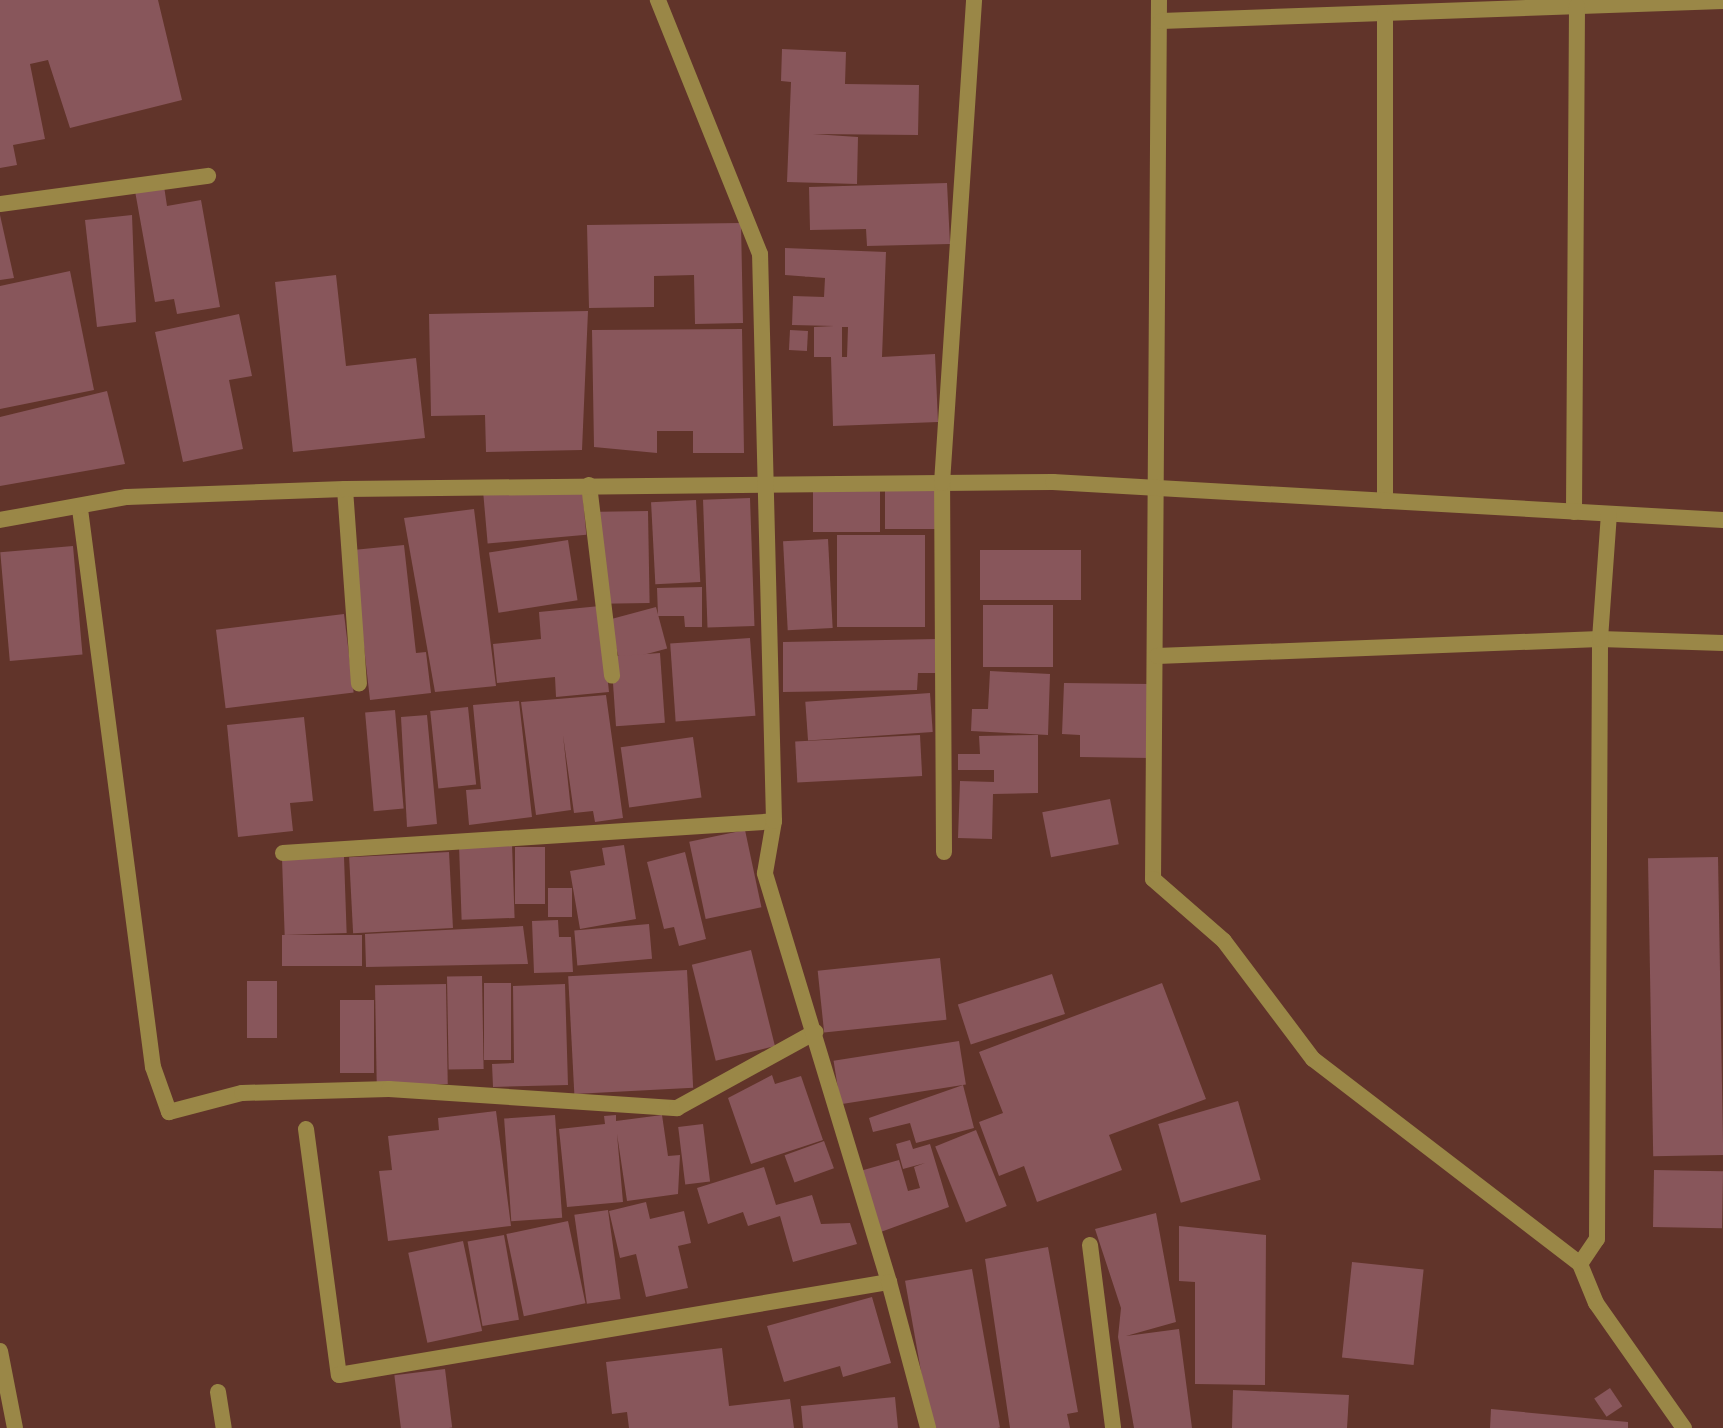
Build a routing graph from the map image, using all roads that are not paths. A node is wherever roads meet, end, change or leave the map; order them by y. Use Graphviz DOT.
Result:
graph roads {
  1 [pos="658,0"];
  2 [pos="974,0"];
  3 [pos="1159,0"];
  4 [pos="1723,1"];
  5 [pos="1577,6"];
  6 [pos="1385,13"];
  7 [pos="1161,21"];
  8 [pos="208,176"];
  9 [pos="0,204"];
  10 [pos="942,483"];
  11 [pos="762,484"];
  12 [pos="589,485"];
  13 [pos="1161,488"];
  14 [pos="345,489"];
  15 [pos="1385,501"];
  16 [pos="80,509"];
  17 [pos="1574,512"];
  18 [pos="1609,514"];
  19 [pos="0,520"];
  20 [pos="1723,520"];
  21 [pos="1600,639"];
  22 [pos="1723,643"];
  23 [pos="1157,656"];
  24 [pos="612,676"];
  25 [pos="359,683"];
  26 [pos="774,821"];
  27 [pos="944,852"];
  28 [pos="283,853"];
  29 [pos="815,1032"];
  30 [pos="306,1129"];
  31 [pos="1090,1245"];
  32 [pos="1580,1264"];
  33 [pos="889,1282"];
  34 [pos="0,1351"];
  35 [pos="218,1392"];
  36 [pos="15,1428"];
  37 [pos="224,1428"];
  38 [pos="928,1428"];
  39 [pos="1113,1428"];
  40 [pos="1684,1428"];
  1 -- 11 [label="street"];
  2 -- 10 [label="street"];
  3 -- 7 [label="street"];
  4 -- 5 [label="street"];
  5 -- 6 [label="street"];
  5 -- 17 [label="street"];
  6 -- 7 [label="street"];
  6 -- 15 [label="street"];
  7 -- 13 [label="street"];
  8 -- 9 [label="street"];
  10 -- 11 [label="street"];
  10 -- 13 [label="street"];
  10 -- 27 [label="street"];
  11 -- 12 [label="street"];
  11 -- 26 [label="street"];
  12 -- 14 [label="street"];
  12 -- 24 [label="street"];
  13 -- 15 [label="street"];
  13 -- 23 [label="street"];
  14 -- 16 [label="street"];
  14 -- 25 [label="street"];
  15 -- 17 [label="street"];
  16 -- 19 [label="street"];
  16 -- 29 [label="street"];
  17 -- 18 [label="street"];
  18 -- 20 [label="street"];
  18 -- 21 [label="street"];
  21 -- 22 [label="street"];
  21 -- 23 [label="street"];
  21 -- 32 [label="street"];
  23 -- 32 [label="street"];
  26 -- 28 [label="street"];
  26 -- 29 [label="street"];
  29 -- 33 [label="street"];
  30 -- 33 [label="street"];
  31 -- 39 [label="street"];
  32 -- 40 [label="street"];
  33 -- 38 [label="street"];
  34 -- 36 [label="street"];
  35 -- 37 [label="street"];
}
